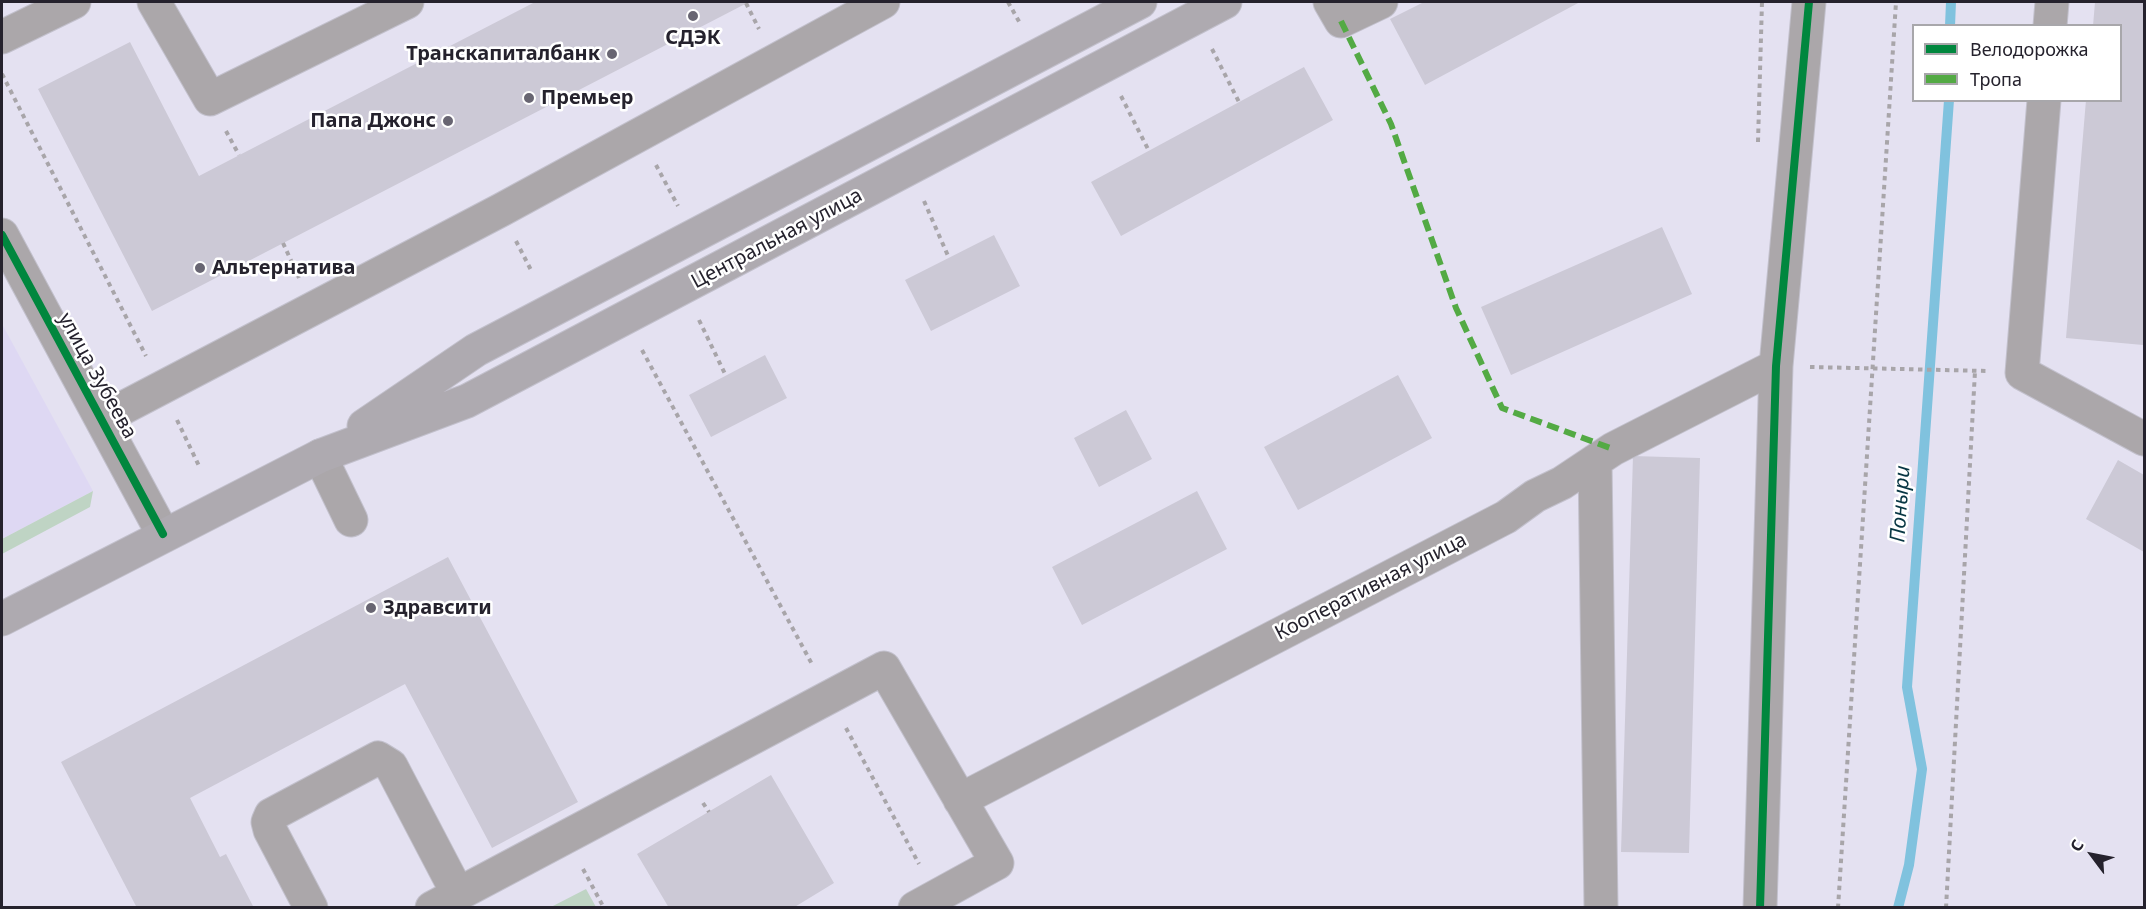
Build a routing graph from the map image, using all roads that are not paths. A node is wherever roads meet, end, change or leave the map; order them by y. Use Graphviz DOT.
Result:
graph roads {
  1 [pos="74,2"];
  2 [pos="154,2"];
  3 [pos="407,2"];
  4 [pos="883,2"];
  5 [pos="1140,2"];
  6 [pos="1225,2"];
  7 [pos="1330,2"];
  8 [pos="1382,2"];
  9 [pos="1809,2"];
  10 [pos="2052,2"];
  11 [pos="2050,24"];
  12 [pos="2,37"];
  13 [pos="2044,102"];
  14 [pos="2,234"];
  15 [pos="1776,366"];
  16 [pos="102,419"];
  17 [pos="2145,440"];
  18 [pos="320,456"];
  19 [pos="1595,461"];
  20 [pos="351,520"];
  21 [pos="163,534"];
  22 [pos="2,619"];
  23 [pos="960,800"];
  24 [pos="445,901"];
  25 [pos="926,902"];
  26 [pos="312,908"];
  27 [pos="1601,908"];
  28 [pos="1760,908"];
  1 -- 12 [label="street"];
  2 -- 3 [label="street"];
  4 -- 16 [label="street"];
  5 -- 18 [label="main road, Центральная улица"];
  6 -- 18 [label="main road, Центральная улица"];
  7 -- 8 [label="street"];
  9 -- 15 [label="street"];
  10 -- 11 [label="street"];
  13 -- 17 [label="street"];
  14 -- 16 [label="street, улица Зубеева"];
  15 -- 19 [label="street, Кооперативная улица"];
  15 -- 28 [label="street"];
  16 -- 21 [label="street, улица Зубеева"];
  18 -- 20 [label="street"];
  18 -- 21 [label="main road, Центральная улица"];
  19 -- 23 [label="street, Кооперативная улица"];
  19 -- 27 [label="street"];
  21 -- 22 [label="main road, Центральная улица"];
  23 -- 24 [label="street"];
  23 -- 25 [label="street"];
  24 -- 26 [label="street"];
}
